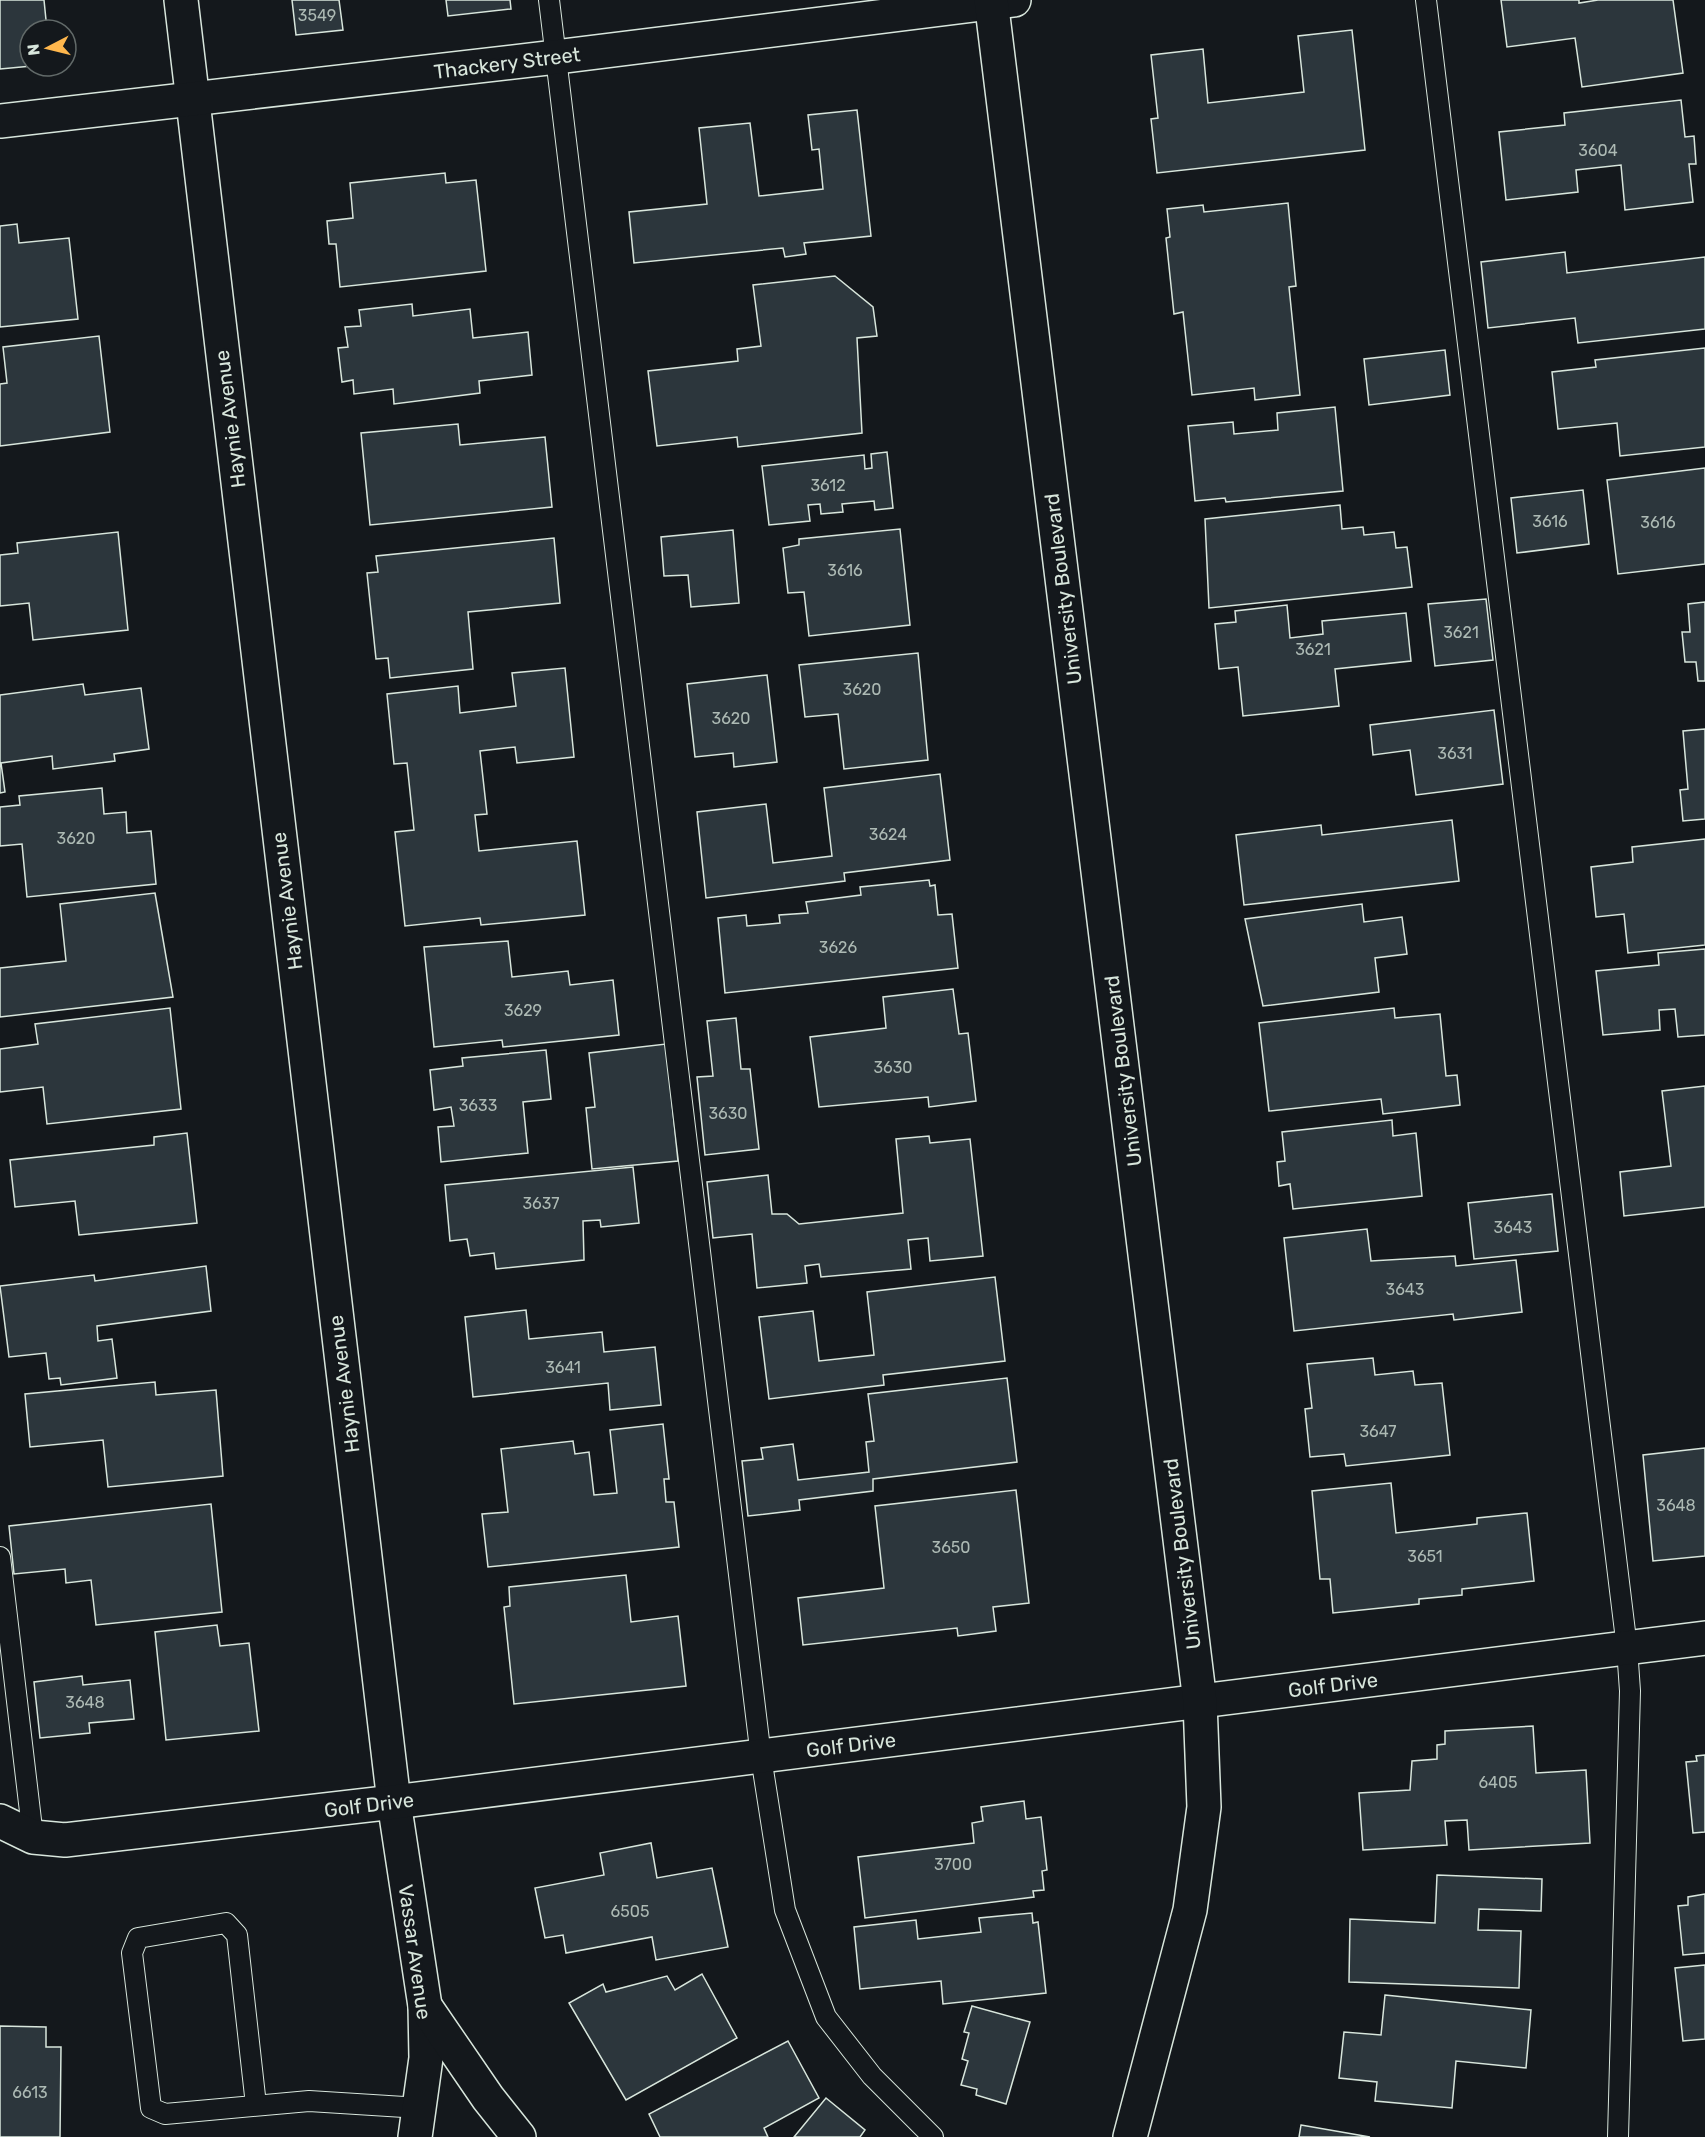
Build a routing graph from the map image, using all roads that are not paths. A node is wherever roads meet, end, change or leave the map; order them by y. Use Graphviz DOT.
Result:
graph roads {
  1 [pos="181,0"];
  2 [pos="549,0"];
  3 [pos="1426,0"];
  4 [pos="999,1"];
  5 [pos="556,57"];
  6 [pos="193,99"];
  7 [pos="0,121"];
  8 [pos="0,1557"];
  9 [pos="1705,1638"];
  10 [pos="1627,1648"];
  11 [pos="1200,1702"];
  12 [pos="761,1757"];
  13 [pos="394,1802"];
  14 [pos="0,1821"];
  15 [pos="33,1837"];
  16 [pos="425,2006"];
  17 [pos="256,2105"];
  18 [pos="418,2123"];
  19 [pos="519,2137"];
  20 [pos="933,2137"];
  21 [pos="1130,2137"];
  22 [pos="1618,2137"];
  1 -- 6 [label="street, Haynie Avenue"];
  2 -- 5 [label="lane"];
  3 -- 10 [label="lane"];
  4 -- 5 [label="street, Thackery Street"];
  4 -- 11 [label="street, University Boulevard"];
  5 -- 6 [label="street, Thackery Street"];
  5 -- 12 [label="lane"];
  6 -- 7 [label="street, Thackery Street"];
  6 -- 13 [label="street, Haynie Avenue"];
  8 -- 15 [label="lane"];
  9 -- 10 [label="street, Golf Drive"];
  10 -- 11 [label="street, Golf Drive"];
  10 -- 22 [label="lane"];
  11 -- 12 [label="street, Golf Drive"];
  11 -- 21 [label="street, University Boulevard"];
  12 -- 13 [label="street, Golf Drive"];
  12 -- 20 [label="lane"];
  13 -- 15 [label="street, Golf Drive"];
  13 -- 16 [label="street, Vassar Avenue"];
  14 -- 15 [label="street, Golf Drive"];
  16 -- 18 [label="street, Vassar Avenue"];
  16 -- 19 [label="street"];
  17 -- 17 [label="lane"];
  17 -- 18 [label="lane"];
}
